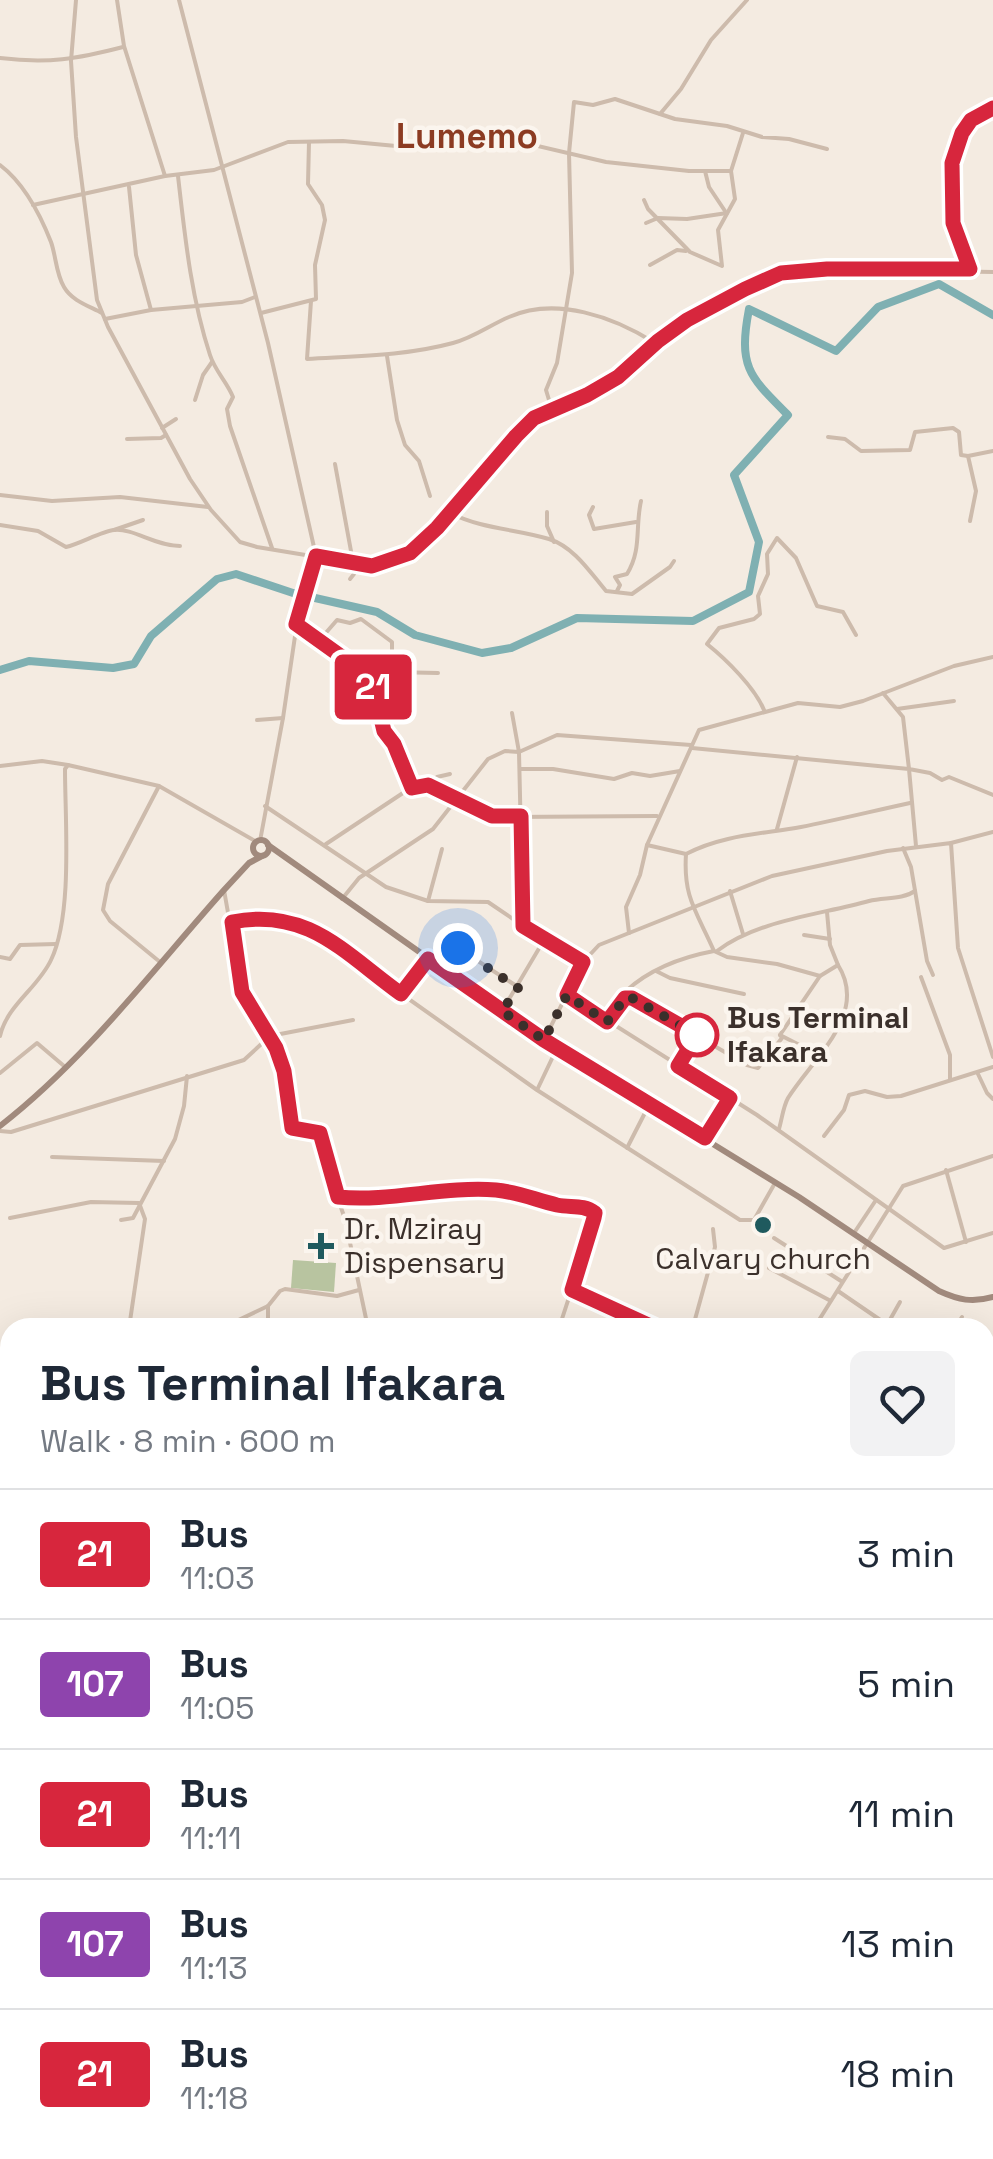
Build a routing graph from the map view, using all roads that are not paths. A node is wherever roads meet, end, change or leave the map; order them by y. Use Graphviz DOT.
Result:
graph roads {
  1 [pos="76,0"];
  2 [pos="118,0"];
  3 [pos="179,0"];
  4 [pos="747,0"];
  5 [pos="124,46"];
  6 [pos="0,58"];
  7 [pos="70,61"];
  8 [pos="993,108"];
  9 [pos="660,114"];
  10 [pos="744,132"];
  11 [pos="308,142"];
  12 [pos="828,149"];
  13 [pos="569,153"];
  14 [pos="0,165"];
  15 [pos="220,165"];
  16 [pos="704,171"];
  17 [pos="732,171"];
  18 [pos="165,176"];
  19 [pos="178,176"];
  20 [pos="128,185"];
  21 [pos="86,192"];
  22 [pos="644,200"];
  23 [pos="33,205"];
  24 [pos="726,212"];
  25 [pos="658,218"];
  26 [pos="646,223"];
  27 [pos="690,252"];
  28 [pos="650,265"];
  29 [pos="970,269"];
  30 [pos="993,272"];
  31 [pos="255,297"];
  32 [pos="312,301"];
  33 [pos="196,306"];
  34 [pos="567,309"];
  35 [pos="151,310"];
  36 [pos="260,314"];
  37 [pos="104,316"];
  38 [pos="655,343"];
  39 [pos="387,356"];
  40 [pos="212,362"];
  41 [pos="195,400"];
  42 [pos="552,411"];
  43 [pos="176,420"];
  44 [pos="162,428"];
  45 [pos="166,435"];
  46 [pos="828,438"];
  47 [pos="127,439"];
  48 [pos="993,451"];
  49 [pos="968,456"];
  50 [pos="335,464"];
  51 [pos="0,494"];
  52 [pos="430,496"];
  53 [pos="640,501"];
  54 [pos="593,506"];
  55 [pos="210,509"];
  56 [pos="547,512"];
  57 [pos="450,514"];
  58 [pos="143,520"];
  59 [pos="970,521"];
  60 [pos="636,522"];
  61 [pos="0,525"];
  62 [pos="114,530"];
  63 [pos="554,542"];
  64 [pos="180,546"];
  65 [pos="272,550"];
  66 [pos="316,556"];
  67 [pos="674,560"];
  68 [pos="353,562"];
  69 [pos="350,580"];
  70 [pos="617,591"];
  71 [pos="296,624"];
  72 [pos="856,634"];
  73 [pos="324,635"];
  74 [pos="993,657"];
  75 [pos="392,670"];
  76 [pos="363,672"];
  77 [pos="438,673"];
  78 [pos="884,692"];
  79 [pos="954,701"];
  80 [pos="897,709"];
  81 [pos="764,710"];
  82 [pos="512,713"];
  83 [pos="373,716"];
  84 [pos="283,718"];
  85 [pos="257,720"];
  86 [pos="384,727"];
  87 [pos="693,746"];
  88 [pos="519,752"];
  89 [pos="797,756"];
  90 [pos="68,765"];
  91 [pos="0,766"];
  92 [pos="520,769"];
  93 [pos="909,769"];
  94 [pos="680,771"];
  95 [pos="450,774"];
  96 [pos="160,786"];
  97 [pos="412,788"];
  98 [pos="433,788"];
  99 [pos="993,795"];
  100 [pos="457,800"];
  101 [pos="910,803"];
  102 [pos="264,806"];
  103 [pos="521,816"];
  104 [pos="658,816"];
  105 [pos="776,831"];
  106 [pos="993,832"];
  107 [pos="952,843"];
  108 [pos="257,844"];
  109 [pos="326,844"];
  110 [pos="647,845"];
  111 [pos="268,846"];
  112 [pos="916,846"];
  113 [pos="903,848"];
  114 [pos="442,850"];
  115 [pos="278,854"];
  116 [pos="686,854"];
  117 [pos="263,855"];
  118 [pos="248,863"];
  119 [pos="367,874"];
  120 [pos="224,890"];
  121 [pos="915,891"];
  122 [pos="730,892"];
  123 [pos="342,899"];
  124 [pos="428,901"];
  125 [pos="693,906"];
  126 [pos="827,912"];
  127 [pos="232,922"];
  128 [pos="523,926"];
  129 [pos="630,933"];
  130 [pos="742,934"];
  131 [pos="804,936"];
  132 [pos="830,939"];
  133 [pos="544,940"];
  134 [pos="56,944"];
  135 [pos="715,951"];
  136 [pos="0,957"];
  137 [pos="428,959"];
  138 [pos="160,962"];
  139 [pos="583,962"];
  140 [pos="838,966"];
  141 [pos="440,967"];
  142 [pos="656,971"];
  143 [pos="933,975"];
  144 [pos="820,976"];
  145 [pos="921,978"];
  146 [pos="518,988"];
  147 [pos="626,991"];
  148 [pos="401,994"];
  149 [pos="744,994"];
  150 [pos="567,995"];
  151 [pos="502,1011"];
  152 [pos="353,1020"];
  153 [pos="607,1022"];
  154 [pos="697,1035"];
  155 [pos="780,1035"];
  156 [pos="0,1036"];
  157 [pos="270,1036"];
  158 [pos="544,1040"];
  159 [pos="558,1048"];
  160 [pos="819,1055"];
  161 [pos="993,1057"];
  162 [pos="678,1066"];
  163 [pos="993,1067"];
  164 [pos="67,1069"];
  165 [pos="0,1074"];
  166 [pos="978,1074"];
  167 [pos="187,1076"];
  168 [pos="950,1080"];
  169 [pos="536,1090"];
  170 [pos="730,1098"];
  171 [pos="993,1099"];
  172 [pos="650,1104"];
  173 [pos="0,1128"];
  174 [pos="778,1130"];
  175 [pos="824,1136"];
  176 [pos="705,1138"];
  177 [pos="627,1148"];
  178 [pos="993,1156"];
  179 [pos="52,1158"];
  180 [pos="164,1160"];
  181 [pos="946,1170"];
  182 [pos="775,1183"];
  183 [pos="338,1197"];
  184 [pos="876,1200"];
  185 [pos="140,1203"];
  186 [pos="887,1209"];
  187 [pos="10,1218"];
  188 [pos="122,1220"];
  189 [pos="713,1229"];
  190 [pos="854,1233"];
  191 [pos="993,1233"];
  192 [pos="774,1238"];
  193 [pos="867,1242"];
  194 [pos="966,1242"];
  195 [pos="769,1268"];
  196 [pos="841,1281"];
  197 [pos="359,1290"];
  198 [pos="572,1290"];
  199 [pos="837,1290"];
  200 [pos="993,1296"];
  201 [pos="829,1300"];
  202 [pos="900,1302"];
  203 [pos="268,1306"];
  204 [pos="130,1318"];
  205 [pos="246,1318"];
  206 [pos="268,1318"];
  207 [pos="366,1318"];
  208 [pos="562,1318"];
  209 [pos="633,1318"];
  210 [pos="695,1318"];
  211 [pos="819,1318"];
  212 [pos="878,1318"];
  213 [pos="893,1318"];
  1 -- 7 [label="street"];
  2 -- 5 [label="street"];
  3 -- 15 [label="street"];
  4 -- 9 [label="street"];
  5 -- 7 [label="street"];
  5 -- 18 [label="street"];
  6 -- 7 [label="street"];
  7 -- 21 [label="street"];
  8 -- 29 [label="street"];
  9 -- 10 [label="street"];
  9 -- 13 [label="street"];
  10 -- 12 [label="street"];
  10 -- 17 [label="street"];
  11 -- 13 [label="street"];
  11 -- 15 [label="street"];
  11 -- 32 [label="street"];
  13 -- 16 [label="street"];
  13 -- 34 [label="street"];
  14 -- 23 [label="street"];
  15 -- 19 [label="street"];
  15 -- 31 [label="street"];
  16 -- 17 [label="street"];
  16 -- 24 [label="street"];
  17 -- 24 [label="street"];
  18 -- 19 [label="street"];
  18 -- 20 [label="street"];
  19 -- 33 [label="street"];
  20 -- 21 [label="street"];
  20 -- 35 [label="street"];
  21 -- 23 [label="street"];
  21 -- 37 [label="street"];
  22 -- 25 [label="street"];
  23 -- 37 [label="street"];
  24 -- 25 [label="street"];
  24 -- 27 [label="street"];
  25 -- 26 [label="street"];
  25 -- 27 [label="street"];
  27 -- 28 [label="street"];
  29 -- 30 [label="street"];
  29 -- 38 [label="street"];
  31 -- 33 [label="street"];
  31 -- 36 [label="street"];
  32 -- 36 [label="street"];
  32 -- 39 [label="street"];
  33 -- 35 [label="street"];
  33 -- 40 [label="street"];
  34 -- 38 [label="street"];
  34 -- 39 [label="street"];
  34 -- 42 [label="street"];
  35 -- 37 [label="street"];
  36 -- 66 [label="street"];
  37 -- 44 [label="street"];
  38 -- 42 [label="street"];
  39 -- 52 [label="street"];
  40 -- 41 [label="street"];
  40 -- 65 [label="street"];
  42 -- 57 [label="street"];
  43 -- 44 [label="street"];
  44 -- 45 [label="street"];
  45 -- 47 [label="street"];
  45 -- 55 [label="street"];
  46 -- 49 [label="street"];
  48 -- 49 [label="street"];
  49 -- 59 [label="street"];
  50 -- 68 [label="street"];
  51 -- 55 [label="street"];
  53 -- 60 [label="street"];
  54 -- 60 [label="street"];
  55 -- 65 [label="street"];
  56 -- 63 [label="street"];
  57 -- 63 [label="street"];
  57 -- 68 [label="street"];
  58 -- 62 [label="street"];
  60 -- 70 [label="street"];
  61 -- 62 [label="street"];
  62 -- 64 [label="street"];
  63 -- 70 [label="street"];
  65 -- 66 [label="street"];
  66 -- 68 [label="street"];
  66 -- 71 [label="street"];
  67 -- 70 [label="street"];
  68 -- 69 [label="street"];
  71 -- 76 [label="street"];
  71 -- 84 [label="street"];
  72 -- 81 [label="street"];
  73 -- 75 [label="street"];
  74 -- 78 [label="street"];
  75 -- 76 [label="street"];
  75 -- 77 [label="street"];
  76 -- 86 [label="street"];
  78 -- 80 [label="street"];
  78 -- 81 [label="street"];
  79 -- 80 [label="street"];
  80 -- 93 [label="street"];
  81 -- 87 [label="street"];
  82 -- 88 [label="street"];
  83 -- 86 [label="street"];
  84 -- 85 [label="street"];
  84 -- 102 [label="street"];
  86 -- 97 [label="street"];
  87 -- 88 [label="street"];
  87 -- 89 [label="street"];
  87 -- 94 [label="street"];
  88 -- 92 [label="street"];
  88 -- 100 [label="street"];
  89 -- 93 [label="street"];
  89 -- 105 [label="street"];
  90 -- 91 [label="street"];
  90 -- 96 [label="street"];
  90 -- 134 [label="street"];
  92 -- 94 [label="street"];
  92 -- 103 [label="street"];
  93 -- 99 [label="street"];
  93 -- 101 [label="street"];
  94 -- 104 [label="street"];
  95 -- 98 [label="street"];
  96 -- 108 [label="street"];
  96 -- 138 [label="street"];
  97 -- 98 [label="street"];
  97 -- 109 [label="street"];
  98 -- 100 [label="street"];
  100 -- 103 [label="street"];
  100 -- 119 [label="street"];
  101 -- 105 [label="street"];
  101 -- 112 [label="street"];
  102 -- 108 [label="street"];
  102 -- 109 [label="street"];
  103 -- 104 [label="street"];
  103 -- 128 [label="street"];
  104 -- 110 [label="street"];
  105 -- 116 [label="street"];
  106 -- 107 [label="street"];
  107 -- 112 [label="street"];
  107 -- 161 [label="street"];
  108 -- 111 [label="main road"];
  108 -- 117 [label="main road"];
  108 -- 118 [label="main road"];
  109 -- 119 [label="street"];
  110 -- 116 [label="street"];
  110 -- 129 [label="street"];
  111 -- 115 [label="main road"];
  111 -- 117 [label="main road"];
  112 -- 113 [label="street"];
  113 -- 121 [label="street"];
  113 -- 122 [label="street"];
  114 -- 124 [label="street"];
  115 -- 117 [label="main road"];
  115 -- 123 [label="main road"];
  116 -- 125 [label="street"];
  117 -- 118 [label="main road"];
  118 -- 120 [label="main road"];
  119 -- 123 [label="street"];
  119 -- 124 [label="street"];
  120 -- 127 [label="street"];
  120 -- 138 [label="main road"];
  121 -- 126 [label="street"];
  121 -- 143 [label="street"];
  122 -- 125 [label="street"];
  122 -- 130 [label="street"];
  123 -- 137 [label="main road"];
  124 -- 128 [label="street"];
  125 -- 129 [label="street"];
  125 -- 135 [label="street"];
  126 -- 130 [label="street"];
  126 -- 132 [label="street"];
  127 -- 148 [label="street"];
  127 -- 157 [label="street"];
  128 -- 133 [label="street"];
  129 -- 139 [label="street"];
  130 -- 135 [label="street"];
  131 -- 132 [label="street"];
  132 -- 140 [label="street"];
  133 -- 139 [label="street"];
  133 -- 146 [label="street"];
  134 -- 136 [label="street"];
  134 -- 156 [label="street"];
  135 -- 142 [label="street"];
  135 -- 144 [label="street"];
  137 -- 141 [label="main road"];
  137 -- 148 [label="street"];
  138 -- 164 [label="main road"];
  139 -- 150 [label="street"];
  140 -- 144 [label="street"];
  140 -- 160 [label="street"];
  141 -- 146 [label="street"];
  141 -- 151 [label="main road"];
  142 -- 147 [label="street"];
  142 -- 149 [label="street"];
  144 -- 155 [label="street"];
  145 -- 168 [label="street"];
  146 -- 151 [label="street"];
  148 -- 169 [label="street"];
  150 -- 153 [label="street"];
  150 -- 158 [label="street"];
  151 -- 158 [label="main road"];
  152 -- 157 [label="street"];
  153 -- 154 [label="street"];
  153 -- 162 [label="street"];
  154 -- 155 [label="street"];
  154 -- 162 [label="street"];
  155 -- 160 [label="street"];
  157 -- 167 [label="street"];
  157 -- 183 [label="street"];
  158 -- 159 [label="main road"];
  159 -- 169 [label="street"];
  159 -- 172 [label="main road"];
  160 -- 174 [label="street"];
  162 -- 170 [label="street"];
  163 -- 166 [label="street"];
  164 -- 165 [label="street"];
  164 -- 173 [label="main road"];
  166 -- 168 [label="street"];
  166 -- 171 [label="street"];
  167 -- 173 [label="street"];
  167 -- 180 [label="street"];
  168 -- 175 [label="street"];
  169 -- 177 [label="street"];
  170 -- 174 [label="street"];
  170 -- 176 [label="street"];
  172 -- 176 [label="main road"];
  172 -- 177 [label="street"];
  174 -- 184 [label="street"];
  176 -- 182 [label="main road"];
  177 -- 182 [label="street"];
  178 -- 181 [label="street"];
  179 -- 180 [label="street"];
  180 -- 185 [label="street"];
  181 -- 186 [label="street"];
  181 -- 194 [label="street"];
  182 -- 190 [label="main road"];
  183 -- 197 [label="street"];
  183 -- 198 [label="street"];
  184 -- 186 [label="street"];
  184 -- 190 [label="street"];
  185 -- 187 [label="street"];
  185 -- 188 [label="street"];
  185 -- 204 [label="street"];
  186 -- 193 [label="street"];
  186 -- 194 [label="street"];
  189 -- 210 [label="street"];
  190 -- 193 [label="main road"];
  191 -- 194 [label="street"];
  192 -- 196 [label="street"];
  193 -- 196 [label="street"];
  193 -- 200 [label="main road"];
  195 -- 201 [label="street"];
  196 -- 199 [label="street"];
  197 -- 203 [label="street"];
  197 -- 207 [label="street"];
  198 -- 208 [label="street"];
  198 -- 209 [label="street"];
  199 -- 201 [label="street"];
  199 -- 212 [label="street"];
  201 -- 211 [label="street"];
  202 -- 213 [label="street"];
  203 -- 205 [label="street"];
  203 -- 206 [label="street"];
}
